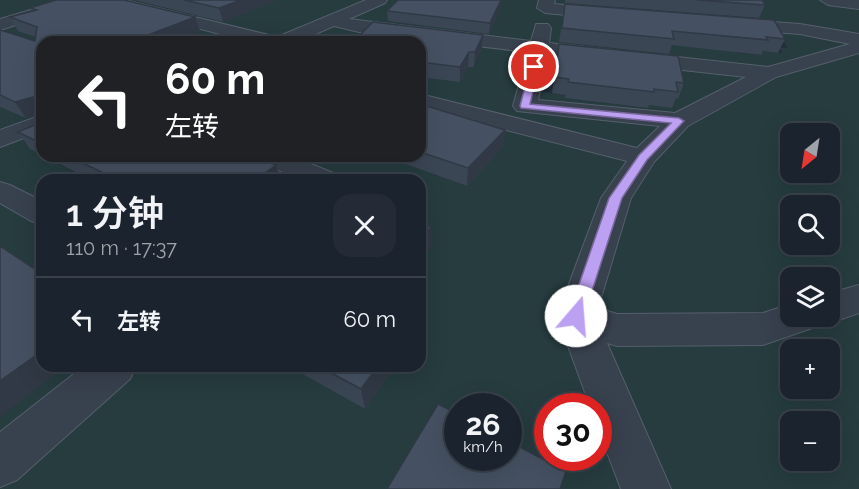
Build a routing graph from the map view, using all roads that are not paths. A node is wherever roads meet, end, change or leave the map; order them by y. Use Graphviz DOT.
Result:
graph roads {
  1 [pos="81,0"];
  2 [pos="106,0"];
  3 [pos="379,0"];
  4 [pos="828,0"];
  5 [pos="328,2"];
  6 [pos="546,4"];
  7 [pos="859,4"];
  8 [pos="359,9"];
  9 [pos="626,15"];
  10 [pos="333,20"];
  11 [pos="719,23"];
  12 [pos="0,26"];
  13 [pos="0,33"];
  14 [pos="249,36"];
  15 [pos="296,36"];
  16 [pos="21,40"];
  17 [pos="859,40"];
  18 [pos="859,47"];
  19 [pos="539,48"];
  20 [pos="769,73"];
  21 [pos="426,95"];
  22 [pos="426,103"];
  23 [pos="525,106"];
  24 [pos="679,121"];
  25 [pos="36,125"];
  26 [pos="0,139"];
  27 [pos="643,158"];
  28 [pos="282,162"];
  29 [pos="312,174"];
  30 [pos="0,191"];
  31 [pos="36,211"];
  32 [pos="859,299"];
  33 [pos="840,305"];
  34 [pos="576,316"];
  35 [pos="780,323"];
  36 [pos="108,372"];
  37 [pos="0,463"];
  38 [pos="646,489"];
  1 -- 12 [label="street"];
  2 -- 14 [label="street"];
  3 -- 8 [label="street"];
  4 -- 7 [label="street"];
  5 -- 8 [label="street"];
  6 -- 9 [label="street"];
  6 -- 19 [label="street"];
  8 -- 10 [label="street"];
  10 -- 15 [label="street"];
  10 -- 19 [label="street"];
  11 -- 17 [label="street"];
  13 -- 16 [label="street"];
  18 -- 20 [label="street"];
  19 -- 20 [label="street"];
  19 -- 23 [label="street"];
  20 -- 24 [label="street"];
  21 -- 23 [label="street"];
  22 -- 27 [label="street"];
  23 -- 24 [label="street"];
  24 -- 27 [label="street"];
  25 -- 26 [label="street"];
  27 -- 34 [label="street"];
  28 -- 29 [label="street"];
  30 -- 31 [label="street"];
  32 -- 33 [label="street"];
  34 -- 35 [label="street"];
  34 -- 38 [label="street"];
  36 -- 37 [label="street"];
}
